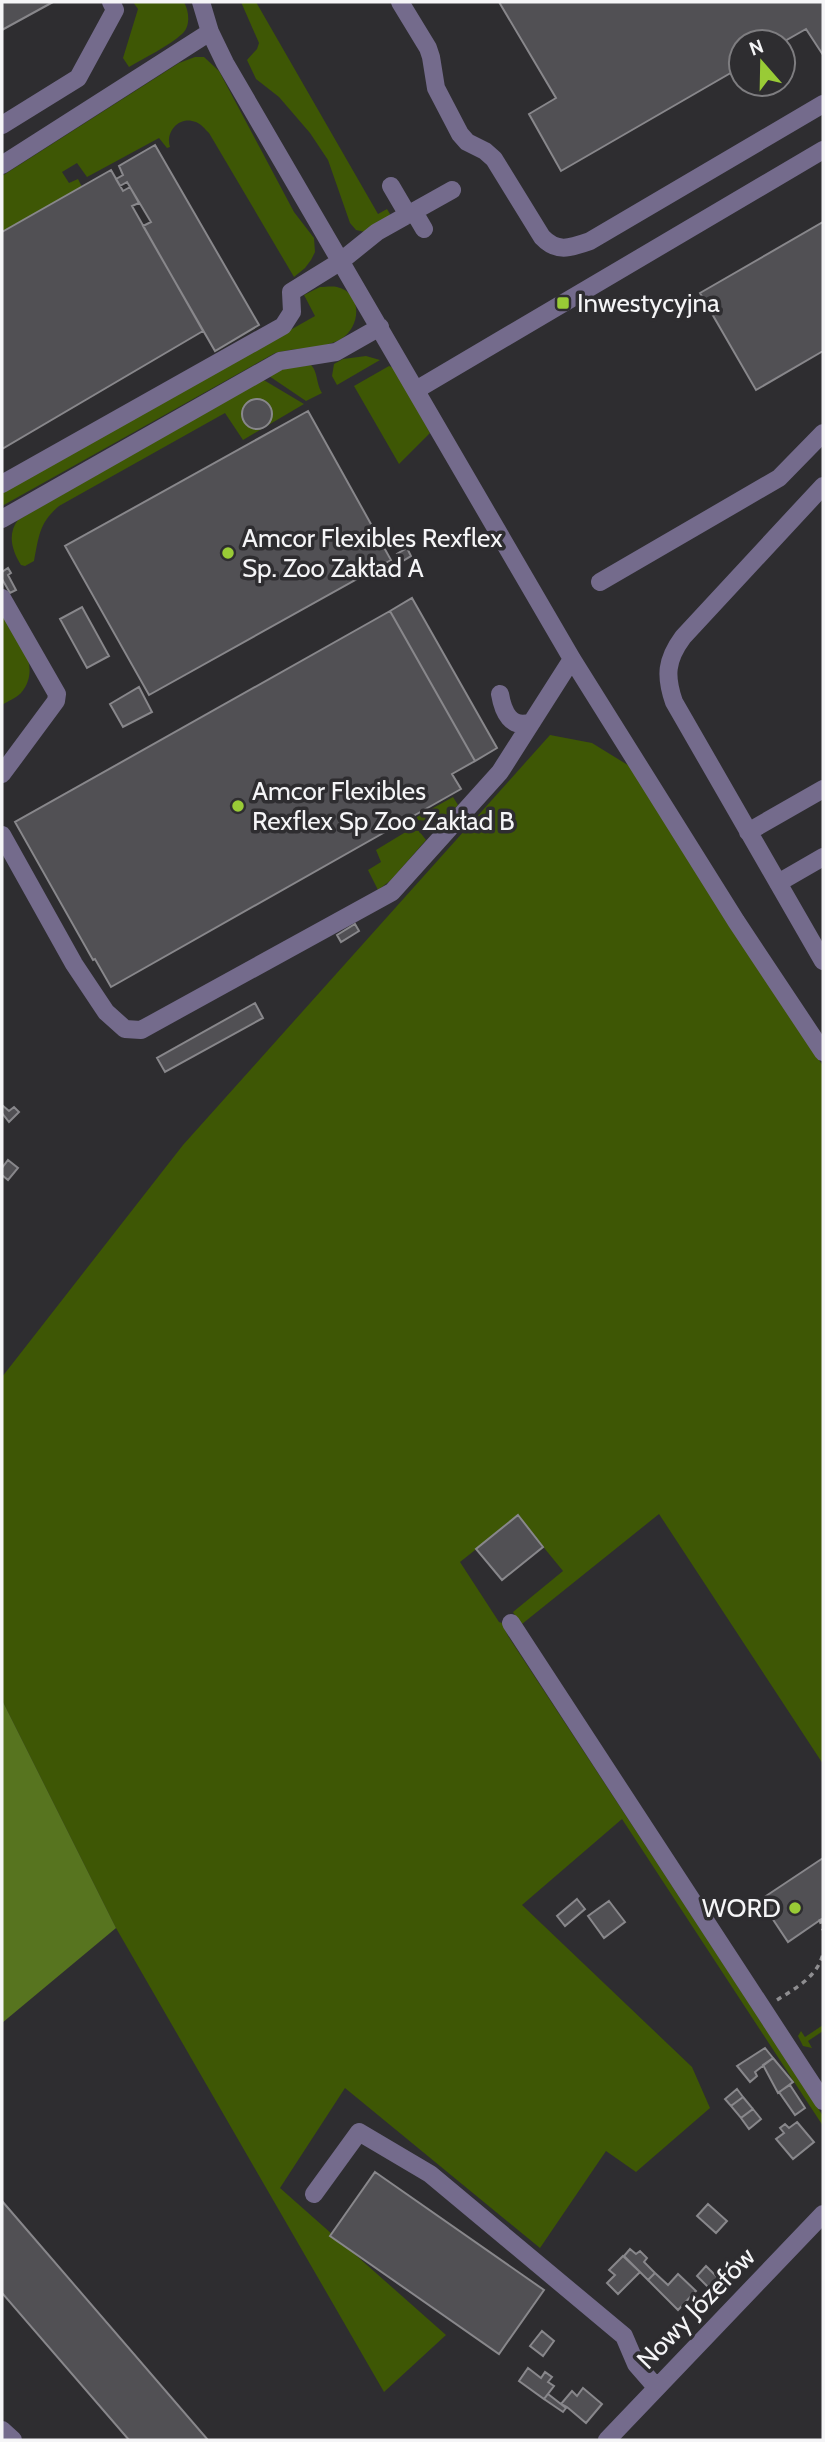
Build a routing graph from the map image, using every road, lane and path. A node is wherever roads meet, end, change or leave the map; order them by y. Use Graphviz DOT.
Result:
graph roads {
  1 [pos="111,2"];
  2 [pos="201,2"];
  3 [pos="400,2"];
  4 [pos="210,32"];
  5 [pos="823,103"];
  6 [pos="2,125"];
  7 [pos="822,153"];
  8 [pos="2,165"];
  9 [pos="391,187"];
  10 [pos="452,190"];
  11 [pos="411,213"];
  12 [pos="424,229"];
  13 [pos="341,261"];
  14 [pos="380,327"];
  15 [pos="416,390"];
  16 [pos="823,433"];
  17 [pos="2,484"];
  18 [pos="823,486"];
  19 [pos="2,519"];
  20 [pos="600,582"];
  21 [pos="2,598"];
  22 [pos="572,659"];
  23 [pos="500,694"];
  24 [pos="532,722"];
  25 [pos="2,774"];
  26 [pos="823,789"];
  27 [pos="748,832"];
  28 [pos="2,835"];
  29 [pos="823,857"];
  30 [pos="778,883"];
  31 [pos="823,961"];
  32 [pos="823,1052"];
  33 [pos="511,1623"];
  34 [pos="820,1919"];
  35 [pos="823,1930"];
  36 [pos="823,1954"];
  37 [pos="775,2006"];
  38 [pos="823,2101"];
  39 [pos="314,2194"];
  40 [pos="823,2214"];
  41 [pos="656,2387"];
  42 [pos="2,2430"];
  43 [pos="13,2440"];
  44 [pos="607,2440"];
  1 -- 6 [label="street"];
  2 -- 4 [label="street"];
  3 -- 5 [label="street"];
  4 -- 8 [label="street"];
  4 -- 13 [label="street"];
  7 -- 15 [label="street"];
  9 -- 11 [label="street"];
  10 -- 11 [label="street"];
  11 -- 12 [label="street"];
  11 -- 13 [label="street"];
  13 -- 14 [label="street"];
  13 -- 17 [label="street"];
  14 -- 15 [label="street"];
  14 -- 19 [label="street"];
  15 -- 22 [label="street"];
  16 -- 20 [label="street"];
  18 -- 27 [label="street"];
  21 -- 25 [label="street"];
  22 -- 24 [label="street"];
  22 -- 32 [label="street"];
  23 -- 24 [label="street"];
  24 -- 28 [label="street"];
  26 -- 27 [label="street"];
  27 -- 30 [label="street"];
  29 -- 30 [label="street"];
  30 -- 31 [label="street"];
  33 -- 38 [label="street"];
  34 -- 35 [label="path"];
  36 -- 37 [label="path"];
  39 -- 41 [label="street"];
  40 -- 41 [label="street, Nowy Józefów"];
  41 -- 44 [label="street, Nowy Józefów"];
  42 -- 43 [label="street"];
}
